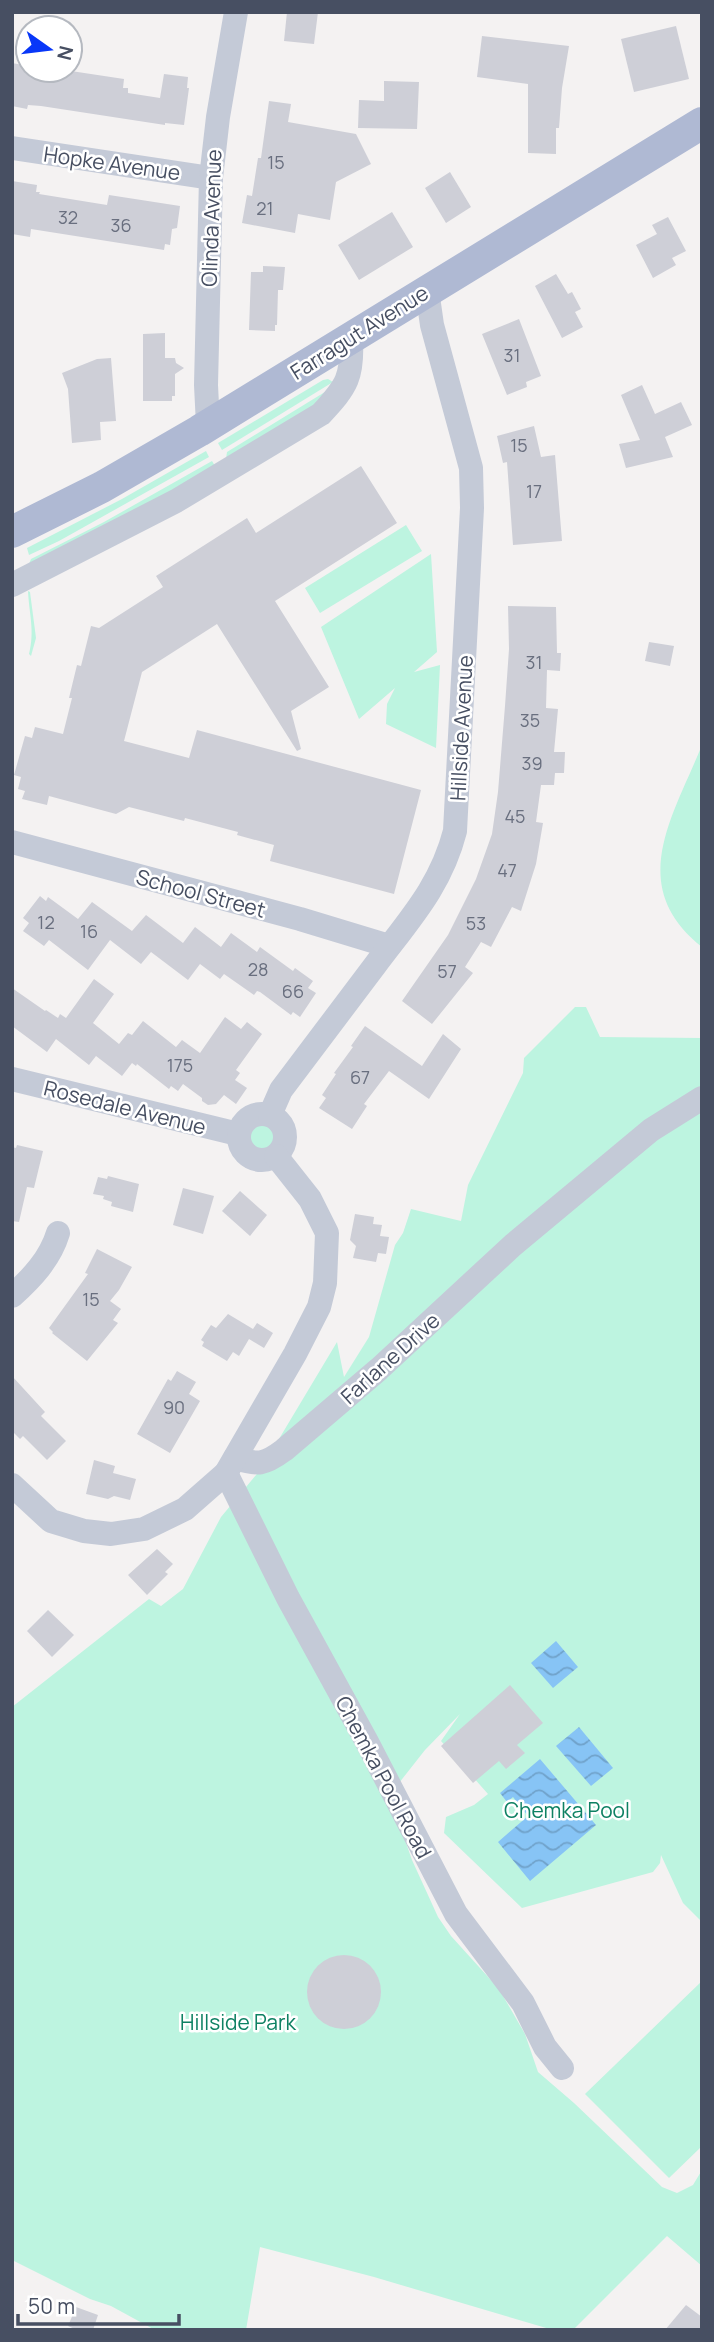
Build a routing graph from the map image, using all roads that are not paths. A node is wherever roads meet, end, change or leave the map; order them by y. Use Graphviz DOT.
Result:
graph roads {
  1 [pos="236,12"];
  2 [pos="702,123"];
  3 [pos="12,148"];
  4 [pos="211,178"];
  5 [pos="426,290"];
  6 [pos="351,338"];
  7 [pos="208,425"];
  8 [pos="12,532"];
  9 [pos="12,585"];
  10 [pos="12,842"];
  11 [pos="389,946"];
  12 [pos="12,1079"];
  13 [pos="702,1098"];
  14 [pos="270,1115"];
  15 [pos="238,1134"];
  16 [pos="276,1156"];
  17 [pos="58,1233"];
  18 [pos="12,1296"];
  19 [pos="231,1465"];
  20 [pos="12,1485"];
  21 [pos="562,2068"];
  1 -- 4 [label="street, Olinda Avenue"];
  2 -- 5 [label="main road, Farragut Avenue"];
  3 -- 4 [label="street, Hopke Avenue"];
  4 -- 7 [label="street, Olinda Avenue"];
  5 -- 6 [label="main road, Farragut Avenue"];
  5 -- 11 [label="street, Hillside Avenue"];
  6 -- 7 [label="main road, Farragut Avenue"];
  6 -- 9 [label="street"];
  7 -- 8 [label="main road, Farragut Avenue"];
  10 -- 11 [label="street, School Street"];
  11 -- 14 [label="street, Hillside Avenue"];
  12 -- 15 [label="street, Rosedale Avenue"];
  13 -- 19 [label="street, Farlane Drive"];
  14 -- 15 [label="street"];
  14 -- 16 [label="street"];
  15 -- 16 [label="street"];
  16 -- 19 [label="street"];
  17 -- 18 [label="street"];
  19 -- 20 [label="street"];
  19 -- 21 [label="street, Chemka Pool Road"];
}
